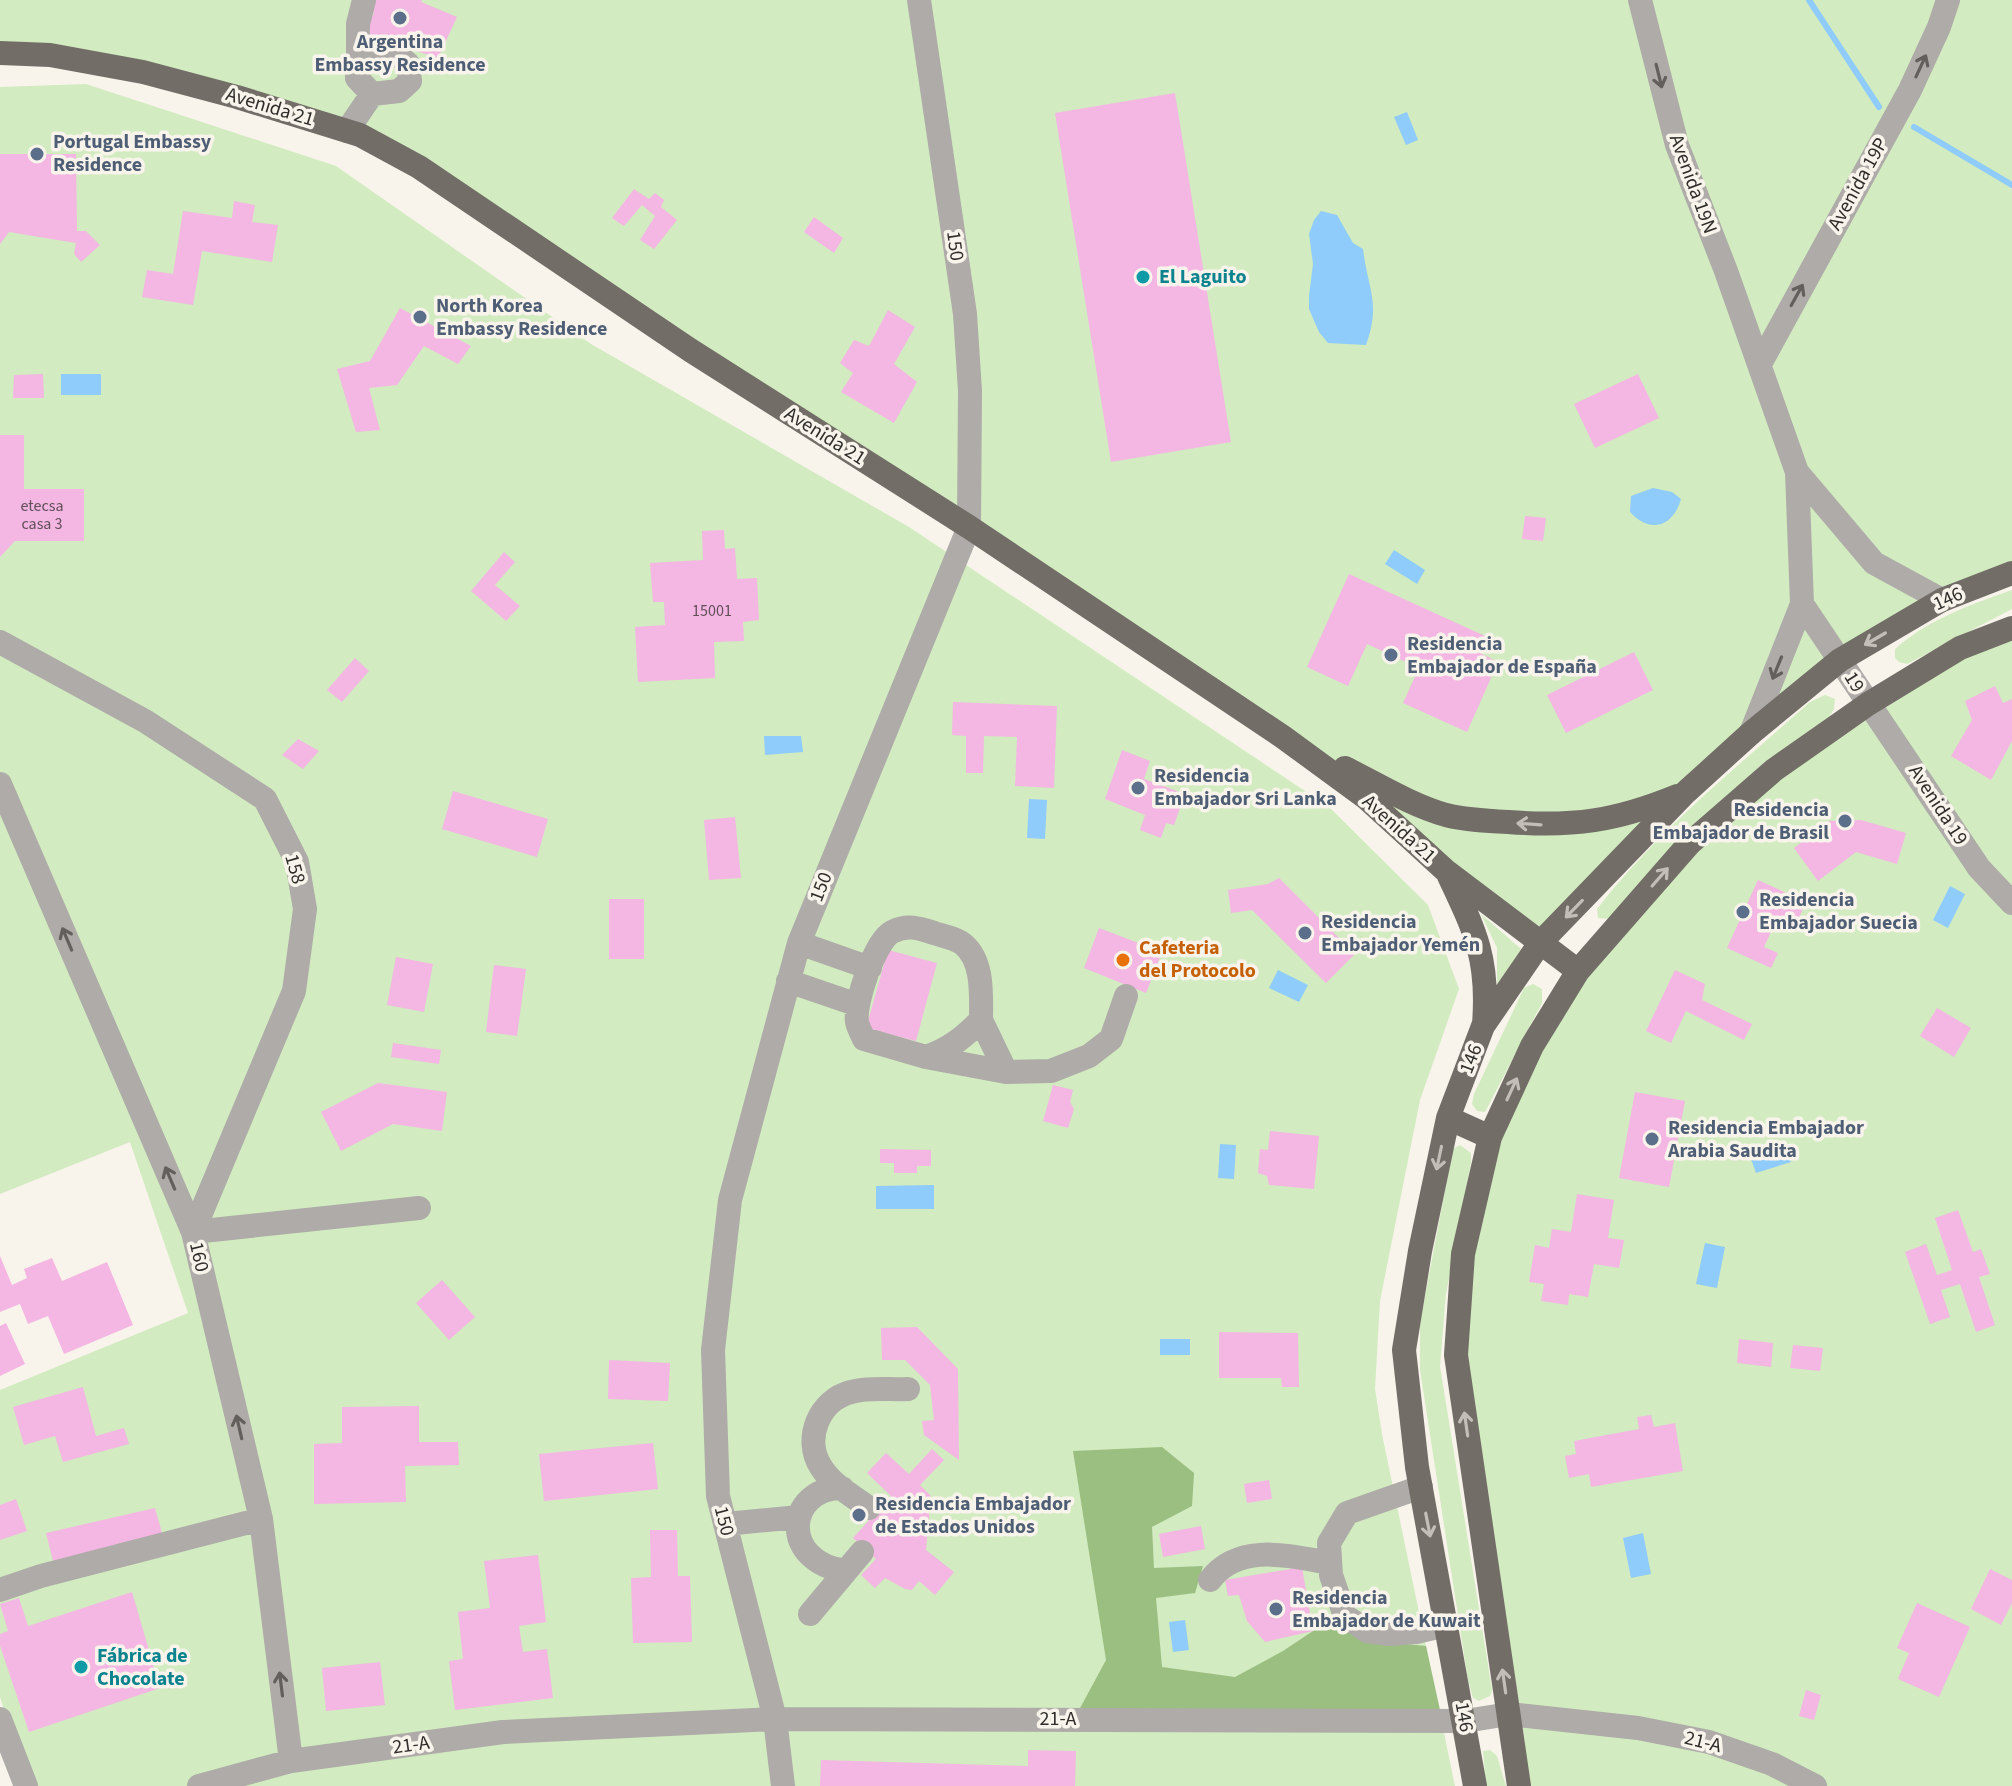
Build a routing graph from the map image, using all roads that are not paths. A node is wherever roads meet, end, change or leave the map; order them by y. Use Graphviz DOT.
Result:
graph roads {
  1 [pos="364,0"];
  2 [pos="919,0"];
  3 [pos="1640,0"];
  4 [pos="1948,0"];
  5 [pos="0,53"];
  6 [pos="358,57"];
  7 [pos="372,94"];
  8 [pos="347,131"];
  9 [pos="1760,364"];
  10 [pos="1797,472"];
  11 [pos="1838,522"];
  12 [pos="969,527"];
  13 [pos="1802,545"];
  14 [pos="2012,573"];
  15 [pos="1942,600"];
  16 [pos="1802,604"];
  17 [pos="2012,628"];
  18 [pos="0,642"];
  19 [pos="1840,660"];
  20 [pos="1868,704"];
  21 [pos="1751,733"];
  22 [pos="1283,737"];
  23 [pos="0,784"];
  24 [pos="1686,792"];
  25 [pos="1446,871"];
  26 [pos="2012,903"];
  27 [pos="799,943"];
  28 [pos="1540,943"];
  29 [pos="870,968"];
  30 [pos="1578,971"];
  31 [pos="788,981"];
  32 [pos="1126,996"];
  33 [pos="858,1005"];
  34 [pos="981,1020"];
  35 [pos="1483,1026"];
  36 [pos="926,1057"];
  37 [pos="1006,1072"];
  38 [pos="1448,1118"];
  39 [pos="1490,1137"];
  40 [pos="419,1208"];
  41 [pos="193,1232"];
  42 [pos="908,1389"];
  43 [pos="1421,1487"];
  44 [pos="842,1488"];
  45 [pos="869,1508"];
  46 [pos="799,1517"];
  47 [pos="261,1519"];
  48 [pos="725,1524"];
  49 [pos="1330,1563"];
  50 [pos="1210,1580"];
  51 [pos="0,1590"];
  52 [pos="810,1614"];
  53 [pos="1447,1625"];
  54 [pos="1509,1714"];
  55 [pos="0,1719"];
  56 [pos="775,1719"];
  57 [pos="1465,1721"];
  58 [pos="291,1761"];
  59 [pos="26,1786"];
  60 [pos="199,1786"];
  61 [pos="783,1786"];
  62 [pos="1475,1786"];
  63 [pos="1519,1786"];
  64 [pos="1815,1786"];
  1 -- 6 [label="street"];
  2 -- 12 [label="street, 150"];
  3 -- 9 [label="street, Avenida 19N, one-way"];
  9 -- 4 [label="street, Avenida 19P, one-way"];
  5 -- 8 [label="main road, Avenida 21"];
  6 -- 7 [label="street"];
  6 -- 7 [label="street"];
  7 -- 8 [label="street"];
  8 -- 12 [label="main road, Avenida 21"];
  9 -- 10 [label="street"];
  10 -- 11 [label="street"];
  10 -- 13 [label="street"];
  11 -- 13 [label="street"];
  11 -- 15 [label="street"];
  12 -- 22 [label="main road, Avenida 21"];
  12 -- 27 [label="street, 150"];
  13 -- 16 [label="street"];
  14 -- 15 [label="main road, 146"];
  15 -- 19 [label="main road, 146, one-way"];
  16 -- 19 [label="street"];
  16 -- 21 [label="street, one-way"];
  17 -- 20 [label="main road"];
  18 -- 41 [label="street, 158"];
  19 -- 20 [label="street, 19"];
  19 -- 21 [label="main road, 146"];
  20 -- 26 [label="street, Avenida 19"];
  30 -- 20 [label="main road, one-way"];
  21 -- 24 [label="main road, 146"];
  24 -- 22 [label="main road, one-way"];
  22 -- 25 [label="main road, Avenida 21"];
  41 -- 23 [label="street, 160, one-way"];
  24 -- 28 [label="main road, 146, one-way"];
  25 -- 28 [label="main road, Avenida 21"];
  25 -- 35 [label="main road"];
  27 -- 29 [label="street"];
  27 -- 31 [label="street, 150"];
  28 -- 30 [label="main road, Avenida 21"];
  28 -- 35 [label="main road, 146"];
  29 -- 33 [label="street"];
  29 -- 34 [label="street"];
  39 -- 30 [label="main road, one-way"];
  31 -- 33 [label="street"];
  31 -- 48 [label="street, 150"];
  32 -- 37 [label="street"];
  33 -- 36 [label="street"];
  34 -- 36 [label="street"];
  34 -- 37 [label="street"];
  35 -- 38 [label="main road, 146"];
  36 -- 37 [label="street"];
  38 -- 39 [label="main road"];
  38 -- 43 [label="main road, 146, one-way"];
  54 -- 39 [label="main road, one-way"];
  40 -- 41 [label="street"];
  47 -- 41 [label="street, 160, one-way"];
  42 -- 44 [label="street"];
  43 -- 49 [label="street"];
  43 -- 53 [label="main road, 146, one-way"];
  44 -- 45 [label="street"];
  44 -- 46 [label="street"];
  46 -- 48 [label="street"];
  46 -- 52 [label="street"];
  47 -- 51 [label="street"];
  58 -- 47 [label="street, 160, one-way"];
  48 -- 56 [label="street, 150"];
  49 -- 50 [label="street"];
  49 -- 53 [label="street"];
  53 -- 57 [label="main road, 146"];
  54 -- 57 [label="street, 21-A"];
  54 -- 63 [label="main road"];
  54 -- 64 [label="street, 21-A"];
  55 -- 59 [label="street"];
  56 -- 57 [label="street, 21-A"];
  56 -- 58 [label="street, 21-A"];
  56 -- 61 [label="street, 150"];
  57 -- 62 [label="main road, 146"];
  58 -- 60 [label="street, 21-A"];
}
